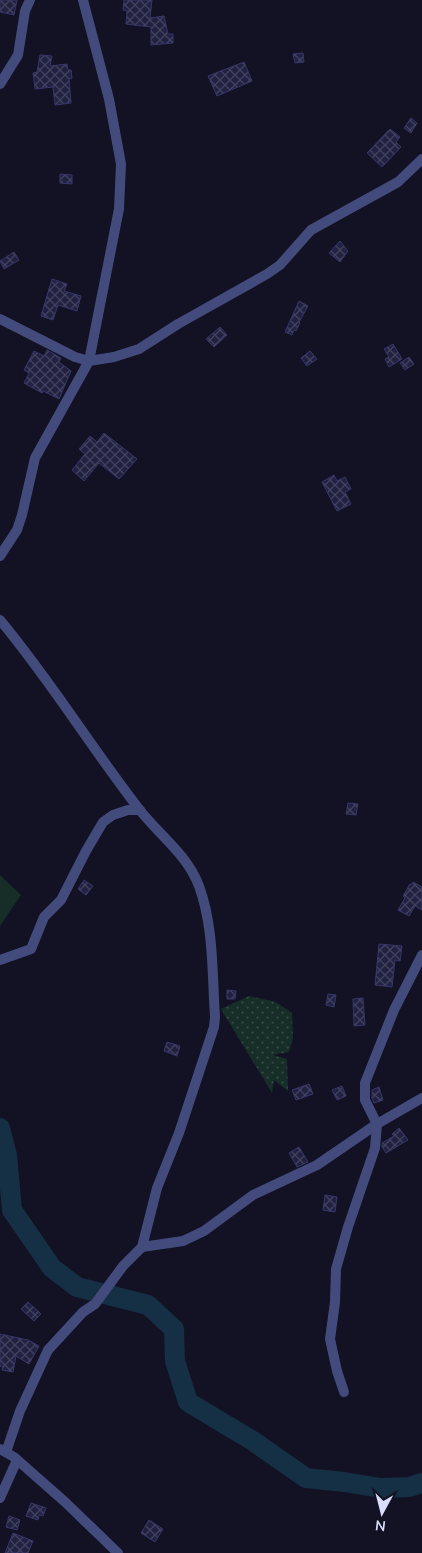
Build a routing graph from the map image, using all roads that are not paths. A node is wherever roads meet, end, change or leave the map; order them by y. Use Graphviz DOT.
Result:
graph roads {
  1 [pos="30,0"];
  2 [pos="83,0"];
  3 [pos="0,84"];
  4 [pos="422,159"];
  5 [pos="0,319"];
  6 [pos="89,361"];
  7 [pos="0,556"];
  8 [pos="0,620"];
  9 [pos="140,810"];
  10 [pos="422,956"];
  11 [pos="0,960"];
  12 [pos="422,1098"];
  13 [pos="377,1124"];
  14 [pos="142,1247"];
  15 [pos="344,1392"];
  16 [pos="3,1450"];
  17 [pos="17,1460"];
  18 [pos="0,1498"];
  19 [pos="118,1553"];
  1 -- 3 [label="street"];
  2 -- 6 [label="street"];
  4 -- 6 [label="street"];
  5 -- 6 [label="street"];
  6 -- 7 [label="street"];
  8 -- 9 [label="street"];
  9 -- 11 [label="street"];
  9 -- 14 [label="street"];
  10 -- 13 [label="street"];
  12 -- 13 [label="street"];
  13 -- 14 [label="street"];
  13 -- 15 [label="street"];
  14 -- 16 [label="street"];
  16 -- 17 [label="street"];
  17 -- 18 [label="street"];
  17 -- 19 [label="street"];
}
